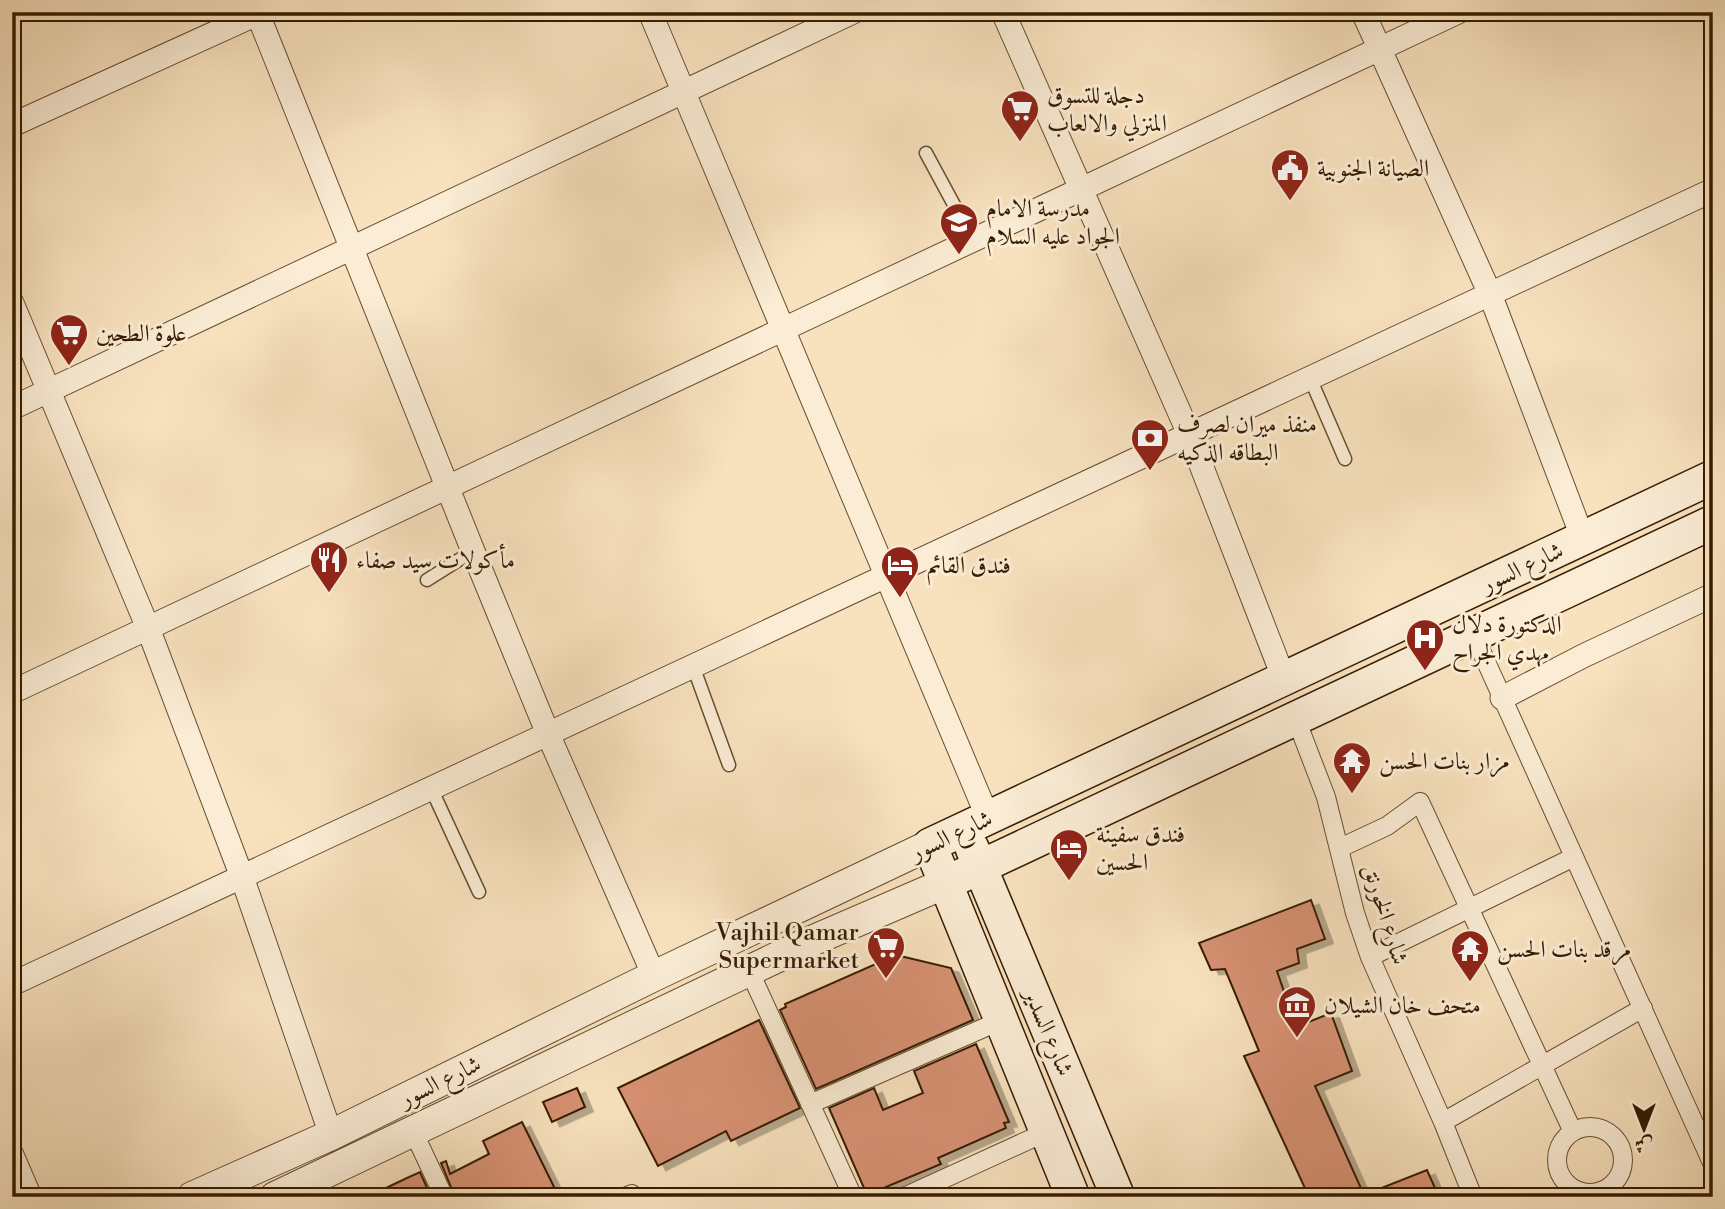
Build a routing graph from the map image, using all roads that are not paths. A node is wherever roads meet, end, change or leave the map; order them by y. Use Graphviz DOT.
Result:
graph roads {
  1 [pos="649,12"];
  2 [pos="853,12"];
  3 [pos="1003,12"];
  4 [pos="1363,12"];
  5 [pos="1458,12"];
  6 [pos="258,13"];
  7 [pos="1380,49"];
  8 [pos="683,92"];
  9 [pos="12,125"];
  10 [pos="926,153"];
  11 [pos="1081,189"];
  12 [pos="1713,190"];
  13 [pos="973,240"];
  14 [pos="352,248"];
  15 [pos="1490,294"];
  16 [pos="12,303"];
  17 [pos="782,330"];
  18 [pos="1310,378"];
  19 [pos="48,391"];
  20 [pos="12,408"];
  21 [pos="1189,434"];
  22 [pos="1345,459"];
  23 [pos="1713,477"];
  24 [pos="449,487"];
  25 [pos="1713,522"];
  26 [pos="1583,539"];
  27 [pos="473,551"];
  28 [pos="885,576"];
  29 [pos="427,580"];
  30 [pos="1713,595"];
  31 [pos="148,628"];
  32 [pos="1474,635"];
  33 [pos="693,666"];
  34 [pos="1284,679"];
  35 [pos="12,692"];
  36 [pos="1502,698"];
  37 [pos="1296,719"];
  38 [pos="548,734"];
  39 [pos="729,765"];
  40 [pos="431,788"];
  41 [pos="976,824"];
  42 [pos="930,845"];
  43 [pos="1340,848"];
  44 [pos="1574,857"];
  45 [pos="981,867"];
  46 [pos="242,877"];
  47 [pos="946,883"];
  48 [pos="479,892"];
  49 [pos="1470,909"];
  50 [pos="790,911"];
  51 [pos="807,943"];
  52 [pos="1370,957"];
  53 [pos="749,970"];
  54 [pos="654,976"];
  55 [pos="12,984"];
  56 [pos="1643,1008"];
  57 [pos="1002,1020"];
  58 [pos="1541,1064"];
  59 [pos="810,1104"];
  60 [pos="1443,1122"];
  61 [pos="413,1131"];
  62 [pos="1046,1132"];
  63 [pos="1573,1132"];
  64 [pos="331,1135"];
  65 [pos="12,1155"];
  66 [pos="1713,1165"];
  67 [pos="1604,1194"];
  68 [pos="30,1197"];
  69 [pos="192,1197"];
  70 [pos="275,1197"];
  71 [pos="444,1197"];
  72 [pos="853,1197"];
  73 [pos="904,1197"];
  74 [pos="1073,1197"];
  75 [pos="1118,1197"];
  76 [pos="1474,1197"];
  1 -- 8 [label="street"];
  2 -- 8 [label="street"];
  3 -- 11 [label="street"];
  4 -- 7 [label="street"];
  5 -- 7 [label="street"];
  6 -- 9 [label="street"];
  6 -- 14 [label="street"];
  7 -- 11 [label="street"];
  7 -- 15 [label="street"];
  8 -- 14 [label="street"];
  8 -- 17 [label="street"];
  10 -- 13 [label="lane"];
  11 -- 13 [label="street"];
  11 -- 21 [label="street"];
  12 -- 15 [label="street"];
  13 -- 17 [label="street"];
  14 -- 19 [label="street"];
  14 -- 24 [label="street"];
  15 -- 18 [label="street"];
  15 -- 26 [label="street"];
  16 -- 19 [label="street"];
  17 -- 24 [label="street"];
  17 -- 28 [label="street"];
  18 -- 21 [label="street"];
  18 -- 22 [label="lane"];
  19 -- 20 [label="street"];
  19 -- 31 [label="street"];
  21 -- 28 [label="street"];
  21 -- 34 [label="street"];
  23 -- 26 [label="main road, شارع السور"];
  24 -- 27 [label="street"];
  24 -- 31 [label="street"];
  25 -- 32 [label="main road, شارع السور"];
  26 -- 34 [label="main road, شارع السور"];
  27 -- 29 [label="lane"];
  27 -- 38 [label="street"];
  28 -- 33 [label="street"];
  28 -- 41 [label="street"];
  30 -- 36 [label="street"];
  31 -- 35 [label="street"];
  31 -- 46 [label="street"];
  32 -- 36 [label="street"];
  32 -- 37 [label="main road, شارع السور"];
  33 -- 38 [label="street"];
  33 -- 39 [label="lane"];
  34 -- 41 [label="main road, شارع السور"];
  36 -- 44 [label="street"];
  37 -- 43 [label="street, شارع الخورنق"];
  37 -- 45 [label="main road, شارع السور"];
  38 -- 40 [label="street"];
  38 -- 54 [label="street"];
  40 -- 46 [label="street"];
  40 -- 48 [label="lane"];
  41 -- 42 [label="main road, شارع السور"];
  41 -- 45 [label="main road, شارع السدير"];
  42 -- 47 [label="main road, شارع السدير"];
  42 -- 50 [label="street, شارع السور"];
  43 -- 49 [label="street"];
  43 -- 52 [label="street, شارع الخورنق"];
  44 -- 49 [label="street"];
  44 -- 56 [label="street"];
  45 -- 47 [label="main road, شارع السور"];
  45 -- 75 [label="main road, شارع السدير"];
  46 -- 55 [label="street"];
  46 -- 64 [label="street"];
  47 -- 51 [label="street, شارع السور"];
  47 -- 57 [label="main road, شارع السدير"];
  49 -- 52 [label="street"];
  49 -- 58 [label="street"];
  50 -- 51 [label="street"];
  50 -- 54 [label="street, شارع السور"];
  51 -- 53 [label="street, شارع السور"];
  52 -- 60 [label="street, شارع الخورنق"];
  53 -- 59 [label="street"];
  53 -- 61 [label="street, شارع السور"];
  54 -- 64 [label="street, شارع السور"];
  56 -- 58 [label="street"];
  56 -- 66 [label="street"];
  57 -- 59 [label="street"];
  57 -- 62 [label="main road, شارع السدير"];
  58 -- 60 [label="street"];
  58 -- 63 [label="street"];
  59 -- 72 [label="street"];
  60 -- 76 [label="street, شارع الخورنق"];
  61 -- 70 [label="street, شارع السور"];
  61 -- 71 [label="street"];
  62 -- 73 [label="street"];
  62 -- 74 [label="main road, شارع السدير"];
  63 -- 67 [label="street"];
  63 -- 67 [label="street"];
  64 -- 69 [label="street, شارع السور"];
  65 -- 68 [label="street"];
}
